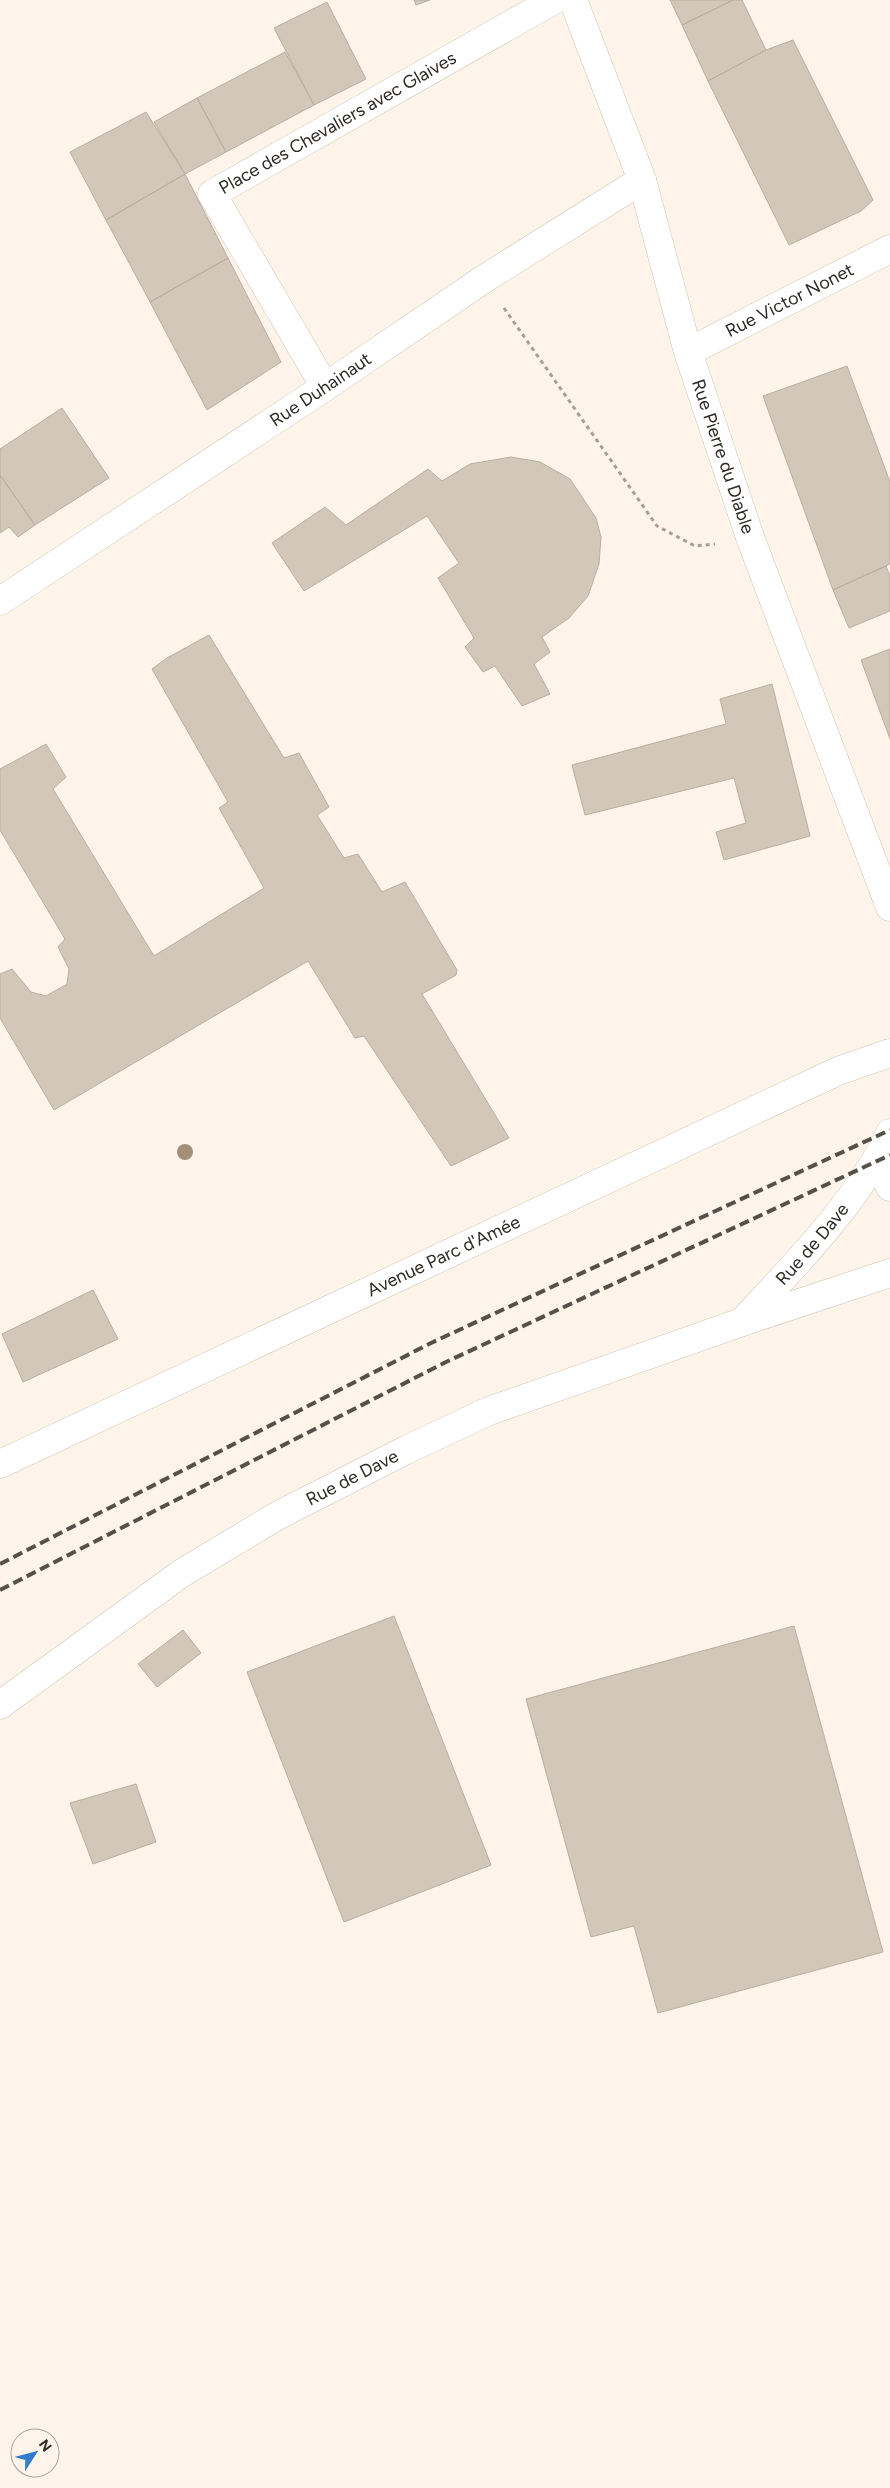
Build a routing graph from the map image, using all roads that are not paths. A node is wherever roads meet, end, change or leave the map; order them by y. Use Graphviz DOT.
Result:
graph roads {
  1 [pos="554,0"];
  2 [pos="572,0"];
  3 [pos="642,180"];
  4 [pos="890,249"];
  5 [pos="688,352"];
  6 [pos="326,387"];
  7 [pos="0,601"];
  8 [pos="890,907"];
  9 [pos="890,1052"];
  10 [pos="890,1133"];
  11 [pos="877,1160"];
  12 [pos="890,1187"];
  13 [pos="890,1273"];
  14 [pos="742,1322"];
  15 [pos="0,1464"];
  16 [pos="0,1706"];
  1 -- 6 [label="street, Place des Chevaliers avec Glaives"];
  2 -- 3 [label="street, Rue Pierre du Diable"];
  3 -- 5 [label="street, Rue Pierre du Diable"];
  3 -- 6 [label="street, Rue Duhainaut"];
  4 -- 5 [label="street, Rue Victor Nonet"];
  5 -- 8 [label="street, Rue Pierre du Diable"];
  6 -- 7 [label="street, Rue Duhainaut"];
  9 -- 15 [label="street, Avenue Parc d'Amée"];
  10 -- 11 [label="street, Rue de Dave"];
  11 -- 12 [label="street"];
  11 -- 14 [label="street, Rue de Dave"];
  13 -- 14 [label="street, Rue de Dave"];
  14 -- 16 [label="street, Rue de Dave"];
}
